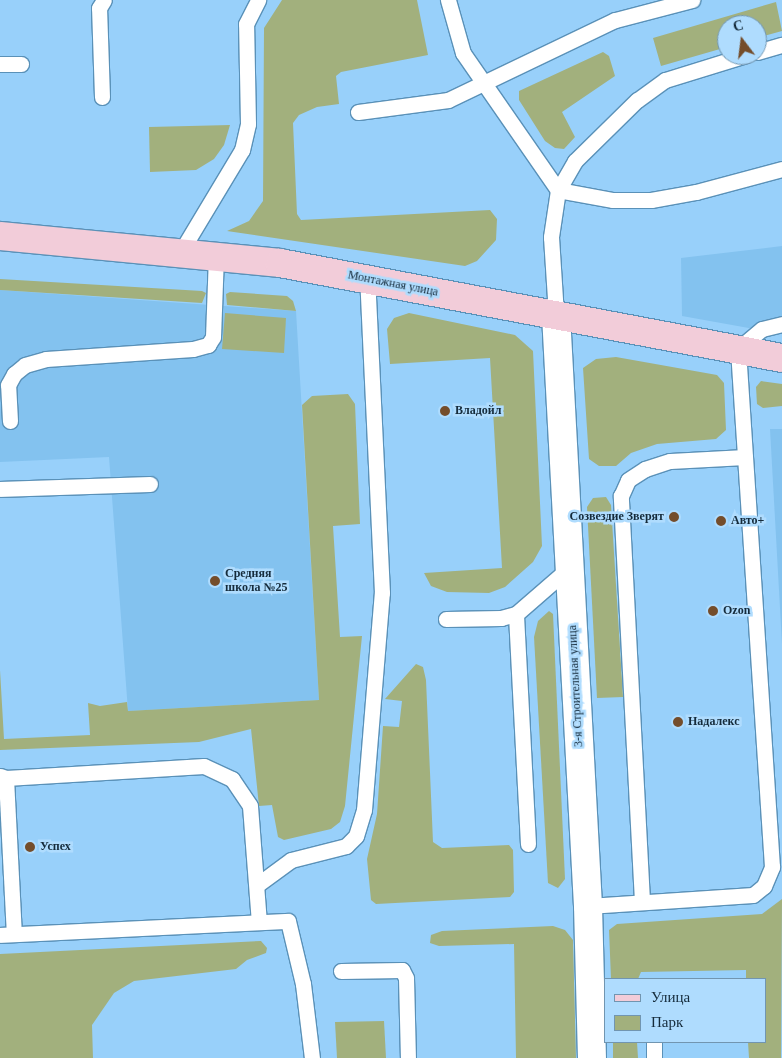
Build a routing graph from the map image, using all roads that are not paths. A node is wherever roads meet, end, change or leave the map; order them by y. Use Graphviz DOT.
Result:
graph roads {
  1 [pos="104,0"];
  2 [pos="258,0"];
  3 [pos="448,0"];
  4 [pos="692,0"];
  5 [pos="782,45"];
  6 [pos="767,49"];
  7 [pos="717,63"];
  8 [pos="0,64"];
  9 [pos="21,64"];
  10 [pos="484,83"];
  11 [pos="102,97"];
  12 [pos="358,112"];
  13 [pos="782,169"];
  14 [pos="558,190"];
  15 [pos="0,236"];
  16 [pos="180,253"];
  17 [pos="216,255"];
  18 [pos="367,278"];
  19 [pos="556,315"];
  20 [pos="782,324"];
  21 [pos="738,350"];
  22 [pos="782,358"];
  23 [pos="10,421"];
  24 [pos="745,456"];
  25 [pos="150,484"];
  26 [pos="0,489"];
  27 [pos="569,568"];
  28 [pos="516,614"];
  29 [pos="446,619"];
  30 [pos="3,777"];
  31 [pos="528,844"];
  32 [pos="257,885"];
  33 [pos="642,902"];
  34 [pos="588,906"];
  35 [pos="260,922"];
  36 [pos="7,934"];
  37 [pos="341,971"];
  38 [pos="654,1043"];
  39 [pos="312,1058"];
  40 [pos="408,1058"];
  41 [pos="592,1058"];
  42 [pos="654,1058"];
  1 -- 11 [label="lane"];
  2 -- 16 [label="lane"];
  3 -- 10 [label="lane"];
  4 -- 10 [label="lane"];
  5 -- 6 [label="lane"];
  7 -- 14 [label="lane"];
  8 -- 9 [label="lane"];
  10 -- 12 [label="lane"];
  10 -- 14 [label="lane"];
  13 -- 14 [label="lane"];
  14 -- 19 [label="lane"];
  15 -- 16 [label="main road, Монтажная улица"];
  16 -- 17 [label="main road, Монтажная улица"];
  17 -- 18 [label="main road, Монтажная улица"];
  17 -- 23 [label="lane"];
  18 -- 19 [label="main road, Монтажная улица"];
  18 -- 32 [label="lane"];
  19 -- 21 [label="main road, Монтажная улица"];
  19 -- 27 [label="street, 3-я Строительная улица"];
  20 -- 21 [label="lane"];
  21 -- 22 [label="main road, Монтажная улица"];
  21 -- 24 [label="lane"];
  24 -- 33 [label="lane"];
  24 -- 33 [label="lane"];
  25 -- 26 [label="lane"];
  27 -- 28 [label="lane"];
  27 -- 34 [label="street, 3-я Строительная улица"];
  28 -- 29 [label="lane"];
  28 -- 31 [label="lane"];
  30 -- 32 [label="lane"];
  30 -- 36 [label="lane"];
  32 -- 35 [label="lane"];
  33 -- 34 [label="lane"];
  34 -- 41 [label="street, 3-я Строительная улица"];
  35 -- 36 [label="lane"];
  35 -- 39 [label="lane"];
  37 -- 40 [label="lane"];
  38 -- 42 [label="lane"];
}
